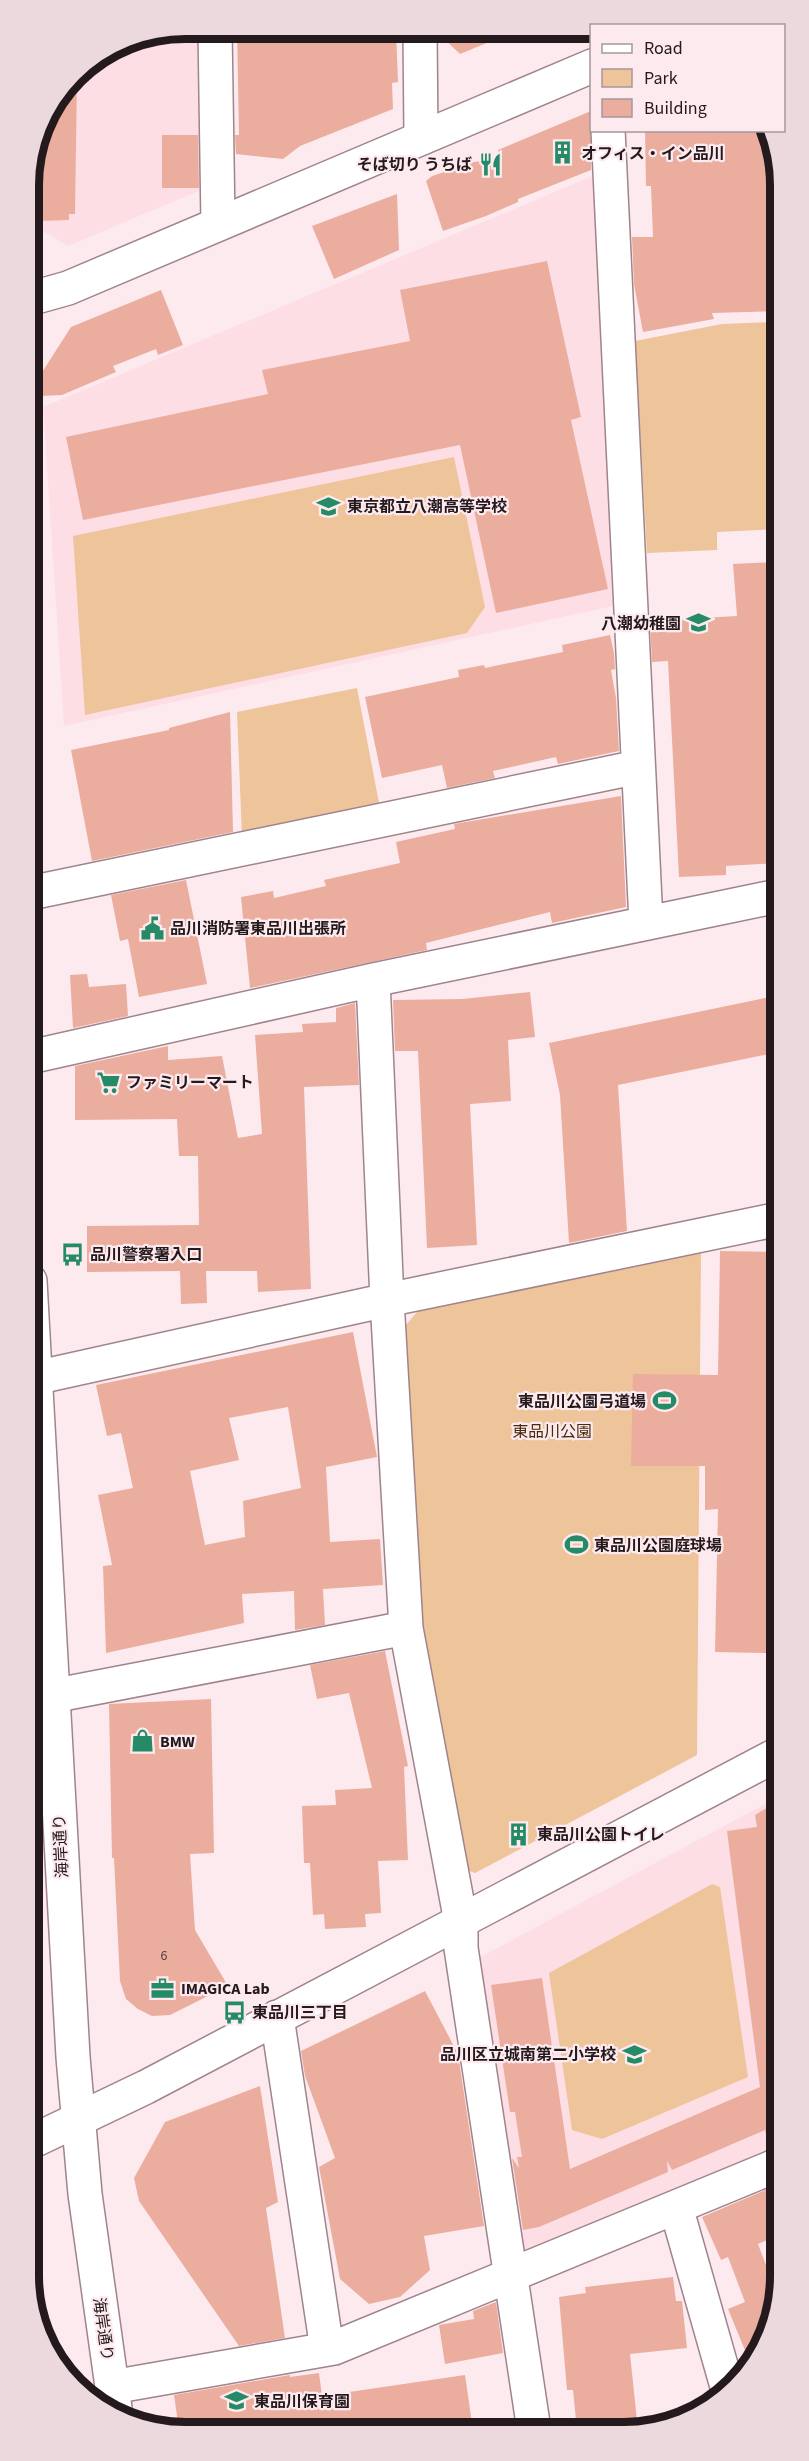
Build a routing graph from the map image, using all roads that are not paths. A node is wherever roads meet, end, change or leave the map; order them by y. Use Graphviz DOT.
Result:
graph roads {
  1 [pos="215,39"];
  2 [pos="420,39"];
  3 [pos="590,66"];
  4 [pos="608,132"];
  5 [pos="421,138"];
  6 [pos="218,224"];
  7 [pos="39,296"];
  8 [pos="638,767"];
  9 [pos="39,891"];
  10 [pos="770,898"];
  11 [pos="646,923"];
  12 [pos="373,980"];
  13 [pos="39,1055"];
  14 [pos="770,1221"];
  15 [pos="387,1300"];
  16 [pos="39,1378"];
  17 [pos="39,1618"];
  18 [pos="406,1628"];
  19 [pos="41,1698"];
  20 [pos="770,1758"];
  21 [pos="461,1922"];
  22 [pos="277,2017"];
  23 [pos="78,2119"];
  24 [pos="39,2138"];
  25 [pos="770,2168"];
  26 [pos="676,2207"];
  27 [pos="511,2275"];
  28 [pos="327,2349"];
  29 [pos="725,2381"];
  30 [pos="113,2397"];
  31 [pos="533,2422"];
  1 -- 6 [label="main road"];
  2 -- 5 [label="main road"];
  3 -- 5 [label="main road"];
  4 -- 8 [label="main road"];
  5 -- 6 [label="main road"];
  6 -- 7 [label="main road"];
  8 -- 9 [label="main road"];
  8 -- 11 [label="main road"];
  10 -- 11 [label="main road"];
  11 -- 12 [label="main road"];
  12 -- 13 [label="main road"];
  12 -- 15 [label="main road"];
  14 -- 15 [label="main road"];
  15 -- 16 [label="main road"];
  15 -- 18 [label="main road"];
  17 -- 19 [label="main road, 海岸通り"];
  18 -- 19 [label="main road"];
  18 -- 21 [label="main road"];
  19 -- 23 [label="main road, 海岸通り"];
  20 -- 21 [label="main road"];
  21 -- 22 [label="main road"];
  21 -- 27 [label="main road"];
  22 -- 23 [label="main road"];
  22 -- 28 [label="main road"];
  23 -- 24 [label="main road"];
  23 -- 30 [label="main road, 海岸通り"];
  25 -- 26 [label="main road"];
  26 -- 27 [label="main road"];
  26 -- 29 [label="main road"];
  27 -- 28 [label="main road"];
  27 -- 31 [label="main road"];
  28 -- 30 [label="main road"];
}
